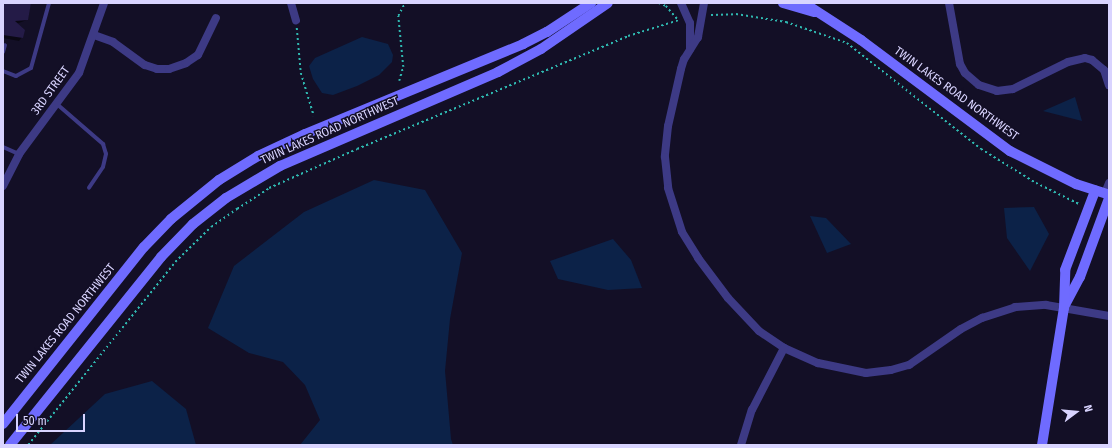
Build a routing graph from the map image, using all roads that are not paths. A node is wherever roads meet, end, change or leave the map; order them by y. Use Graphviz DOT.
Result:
graph roads {
  1 [pos="49,3"];
  2 [pos="104,3"];
  3 [pos="291,3"];
  4 [pos="591,3"];
  5 [pos="608,3"];
  6 [pos="681,3"];
  7 [pos="704,3"];
  8 [pos="783,3"];
  9 [pos="804,3"];
  10 [pos="949,3"];
  11 [pos="815,12"];
  12 [pos="216,18"];
  13 [pos="296,20"];
  14 [pos="94,35"];
  15 [pos="5,44"];
  16 [pos="690,49"];
  17 [pos="3,52"];
  18 [pos="3,71"];
  19 [pos="1109,85"];
  20 [pos="58,105"];
  21 [pos="3,147"];
  22 [pos="19,154"];
  23 [pos="1109,183"];
  24 [pos="3,186"];
  25 [pos="89,188"];
  26 [pos="1104,194"];
  27 [pos="1064,308"];
  28 [pos="1109,316"];
  29 [pos="784,348"];
  30 [pos="3,424"];
  31 [pos="10,445"];
  32 [pos="741,445"];
  33 [pos="1042,445"];
  1 -- 18 [label="lane"];
  2 -- 14 [label="street, 3RD STREET"];
  3 -- 13 [label="street"];
  4 -- 30 [label="main road, TWIN LAKES ROAD NORTHWEST"];
  5 -- 31 [label="main road, TWIN LAKES ROAD NORTHWEST"];
  6 -- 16 [label="street"];
  7 -- 16 [label="street"];
  8 -- 11 [label="main road, TWIN LAKES ROAD NORTHWEST"];
  9 -- 11 [label="main road, TWIN LAKES ROAD NORTHWEST"];
  10 -- 19 [label="street"];
  11 -- 26 [label="main road, TWIN LAKES ROAD NORTHWEST"];
  12 -- 14 [label="street"];
  14 -- 20 [label="street, 3RD STREET"];
  15 -- 17 [label="lane"];
  16 -- 29 [label="street"];
  20 -- 22 [label="street, 3RD STREET"];
  20 -- 25 [label="lane"];
  21 -- 22 [label="lane"];
  22 -- 24 [label="street, 3RD STREET"];
  23 -- 26 [label="street"];
  26 -- 27 [label="main road"];
  26 -- 27 [label="main road"];
  27 -- 28 [label="street"];
  27 -- 29 [label="street"];
  27 -- 33 [label="main road"];
  29 -- 32 [label="street"];
}
